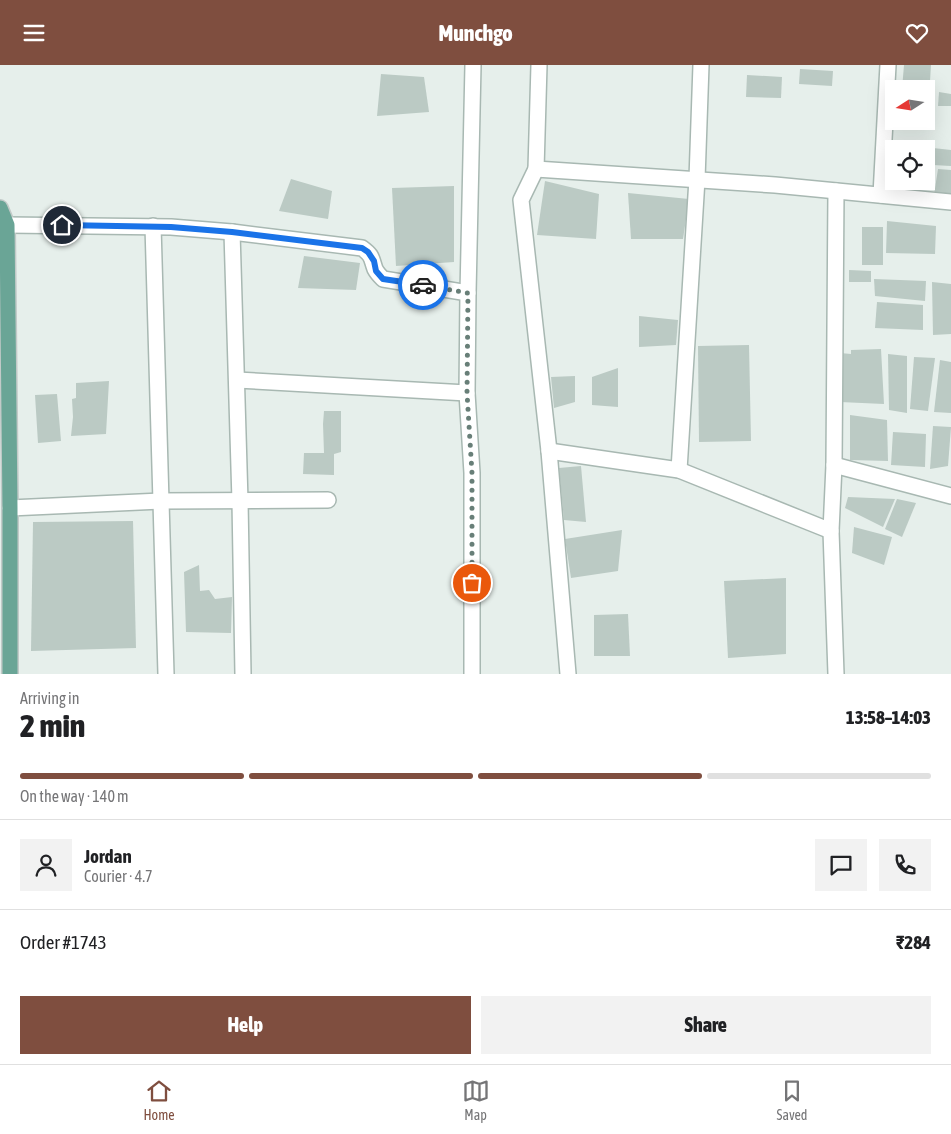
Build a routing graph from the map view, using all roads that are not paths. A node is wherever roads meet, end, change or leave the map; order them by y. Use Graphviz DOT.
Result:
graph roads {
  1 [pos="473,65"];
  2 [pos="539,65"];
  3 [pos="701,65"];
  4 [pos="888,65"];
  5 [pos="536,169"];
  6 [pos="697,179"];
  7 [pos="836,191"];
  8 [pos="881,195"];
  9 [pos="951,202"];
  10 [pos="0,209"];
  11 [pos="3,225"];
  12 [pos="153,226"];
  13 [pos="232,232"];
  14 [pos="468,293"];
  15 [pos="237,380"];
  16 [pos="467,393"];
  17 [pos="549,451"];
  18 [pos="834,465"];
  19 [pos="679,470"];
  20 [pos="951,496"];
  21 [pos="328,500"];
  22 [pos="161,501"];
  23 [pos="240,501"];
  24 [pos="10,508"];
  25 [pos="831,531"];
  26 [pos="10,674"];
  27 [pos="166,674"];
  28 [pos="243,674"];
  29 [pos="472,674"];
  30 [pos="568,674"];
  31 [pos="836,674"];
  1 -- 14 [label="street"];
  2 -- 5 [label="street"];
  3 -- 6 [label="street"];
  4 -- 8 [label="street"];
  5 -- 6 [label="street"];
  5 -- 17 [label="street"];
  6 -- 7 [label="street"];
  6 -- 19 [label="street"];
  7 -- 8 [label="street"];
  7 -- 18 [label="street"];
  8 -- 9 [label="street"];
  10 -- 11 [label="main road"];
  11 -- 12 [label="street"];
  11 -- 24 [label="main road"];
  12 -- 13 [label="street"];
  12 -- 22 [label="street"];
  13 -- 14 [label="street"];
  13 -- 15 [label="street"];
  14 -- 16 [label="street"];
  15 -- 16 [label="street"];
  15 -- 23 [label="street"];
  16 -- 29 [label="street"];
  17 -- 19 [label="street"];
  17 -- 30 [label="street"];
  18 -- 20 [label="street"];
  18 -- 25 [label="street"];
  19 -- 25 [label="street"];
  21 -- 23 [label="street"];
  22 -- 23 [label="street"];
  22 -- 24 [label="street"];
  22 -- 27 [label="street"];
  23 -- 28 [label="street"];
  24 -- 26 [label="main road"];
  25 -- 31 [label="street"];
}
